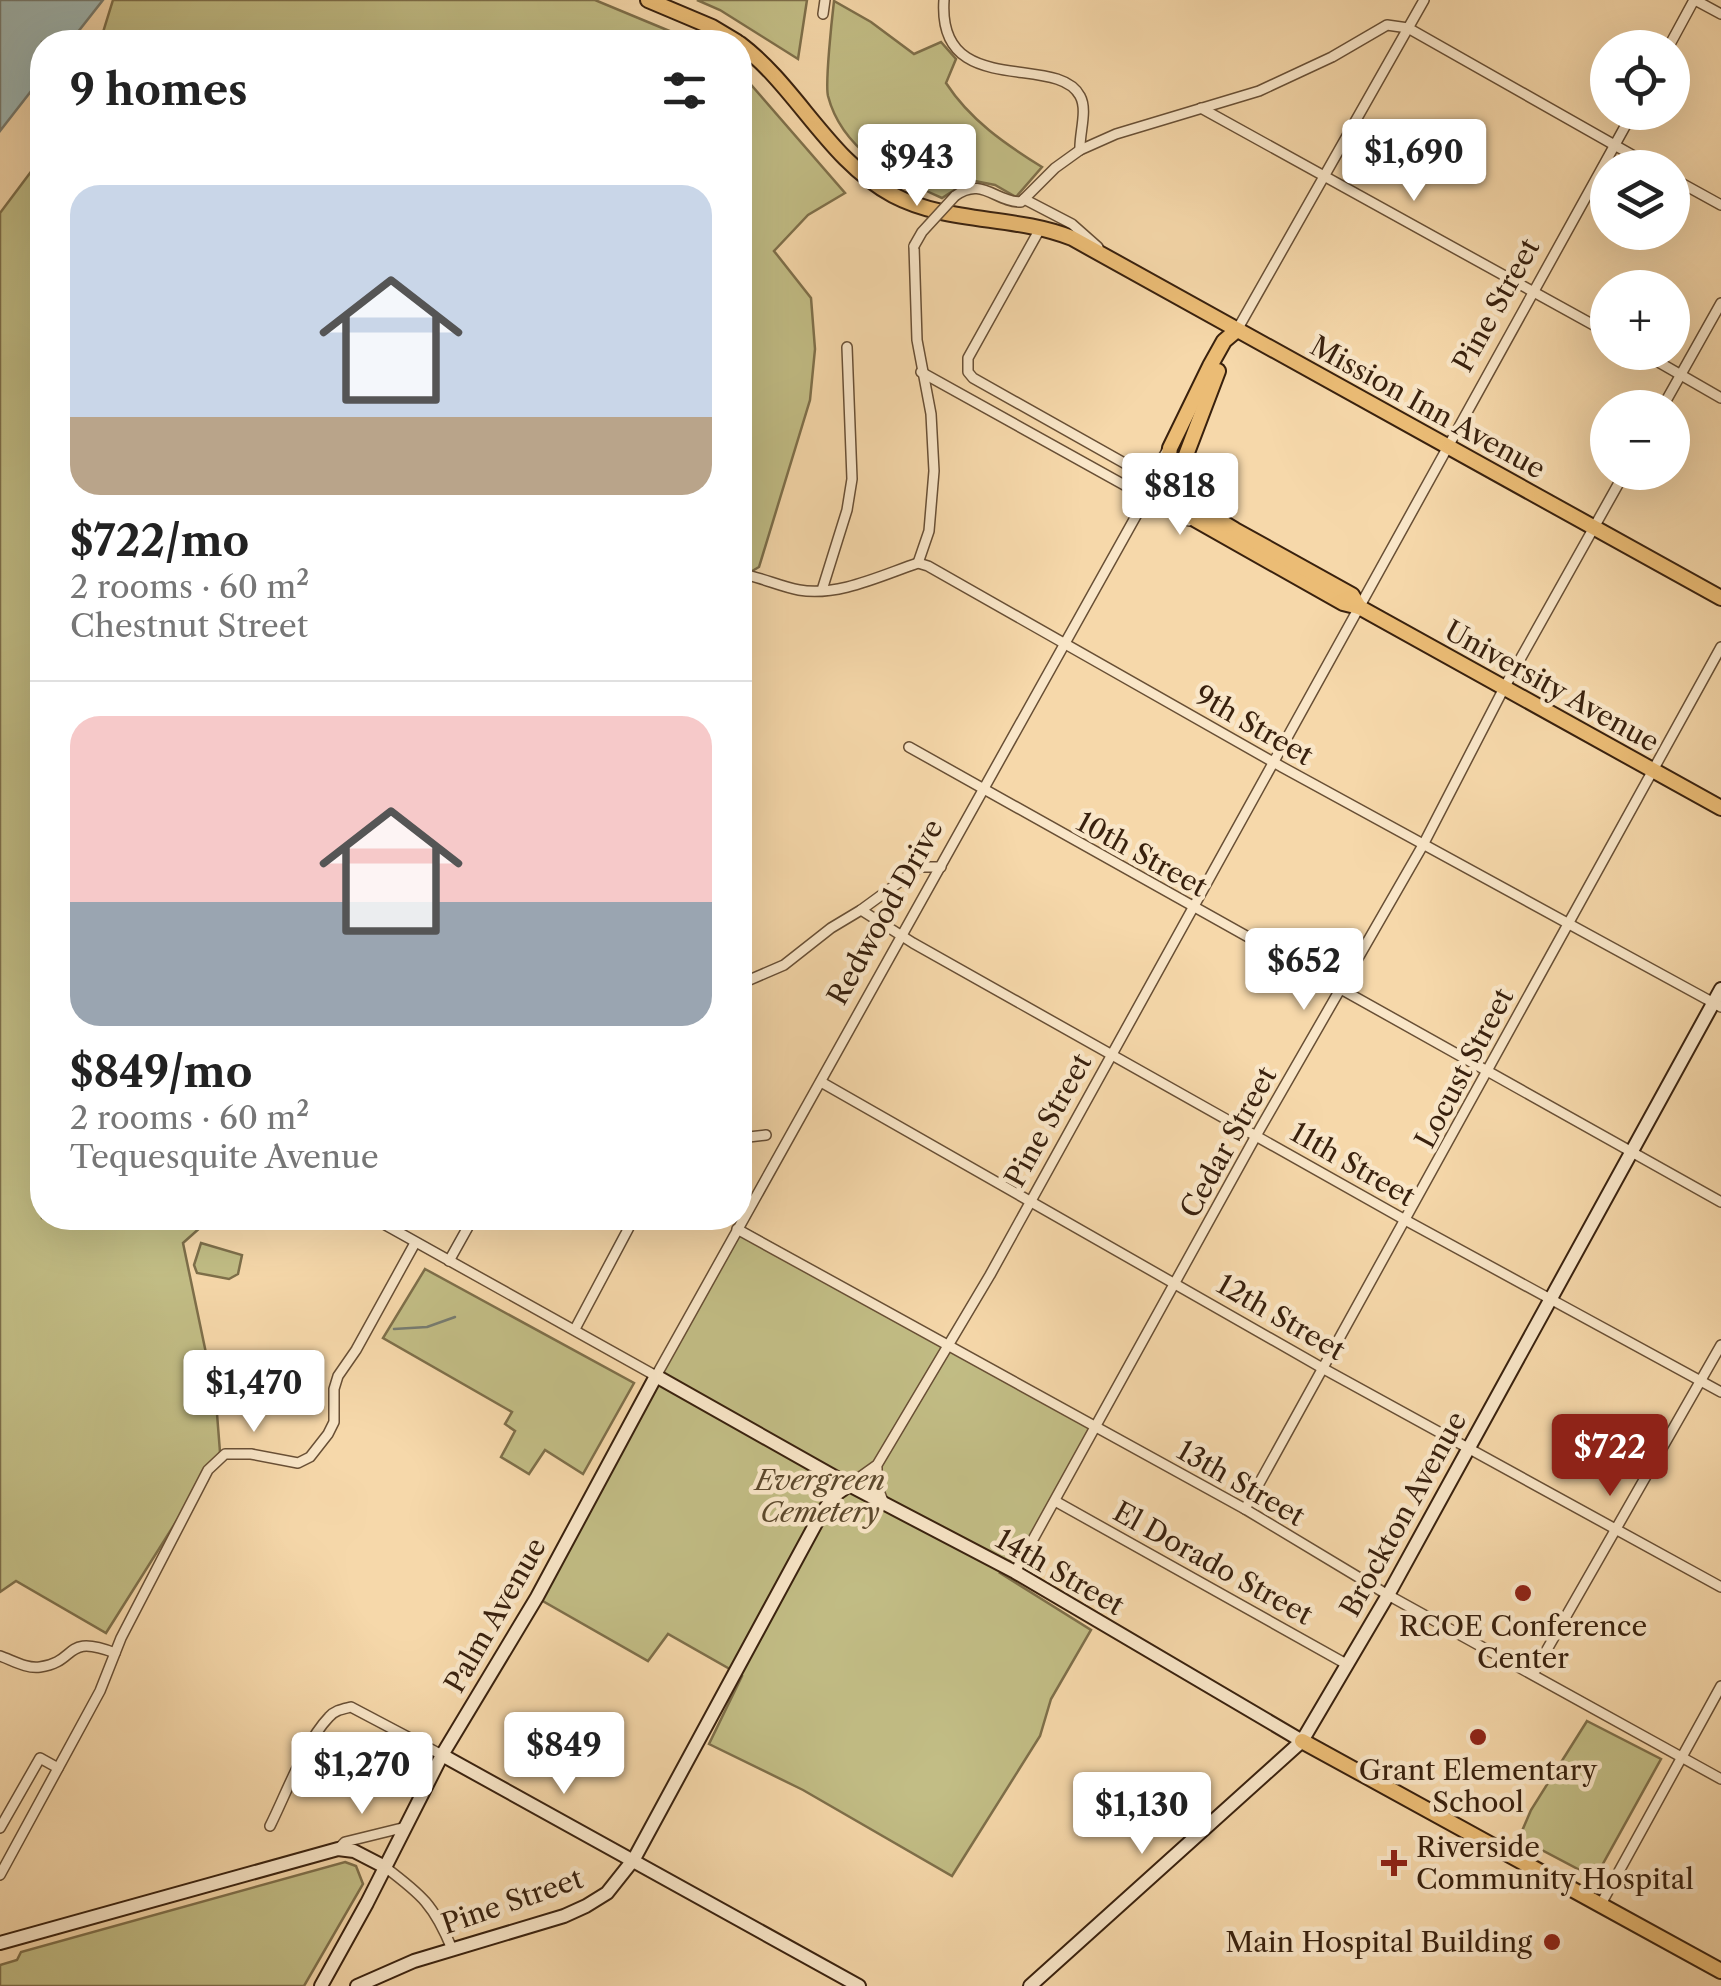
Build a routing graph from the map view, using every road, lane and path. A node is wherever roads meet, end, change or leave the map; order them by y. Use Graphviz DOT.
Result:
graph roads {
  1 [pos="648,0"];
  2 [pos="825,0"];
  3 [pos="944,0"];
  4 [pos="1424,0"];
  5 [pos="1694,0"];
  6 [pos="822,14"];
  7 [pos="1721,14"];
  8 [pos="1408,28"];
  9 [pos="717,30"];
  10 [pos="1678,30"];
  11 [pos="752,58"];
  12 [pos="1201,108"];
  13 [pos="1623,130"];
  14 [pos="1615,145"];
  15 [pos="1080,150"];
  16 [pos="1623,150"];
  17 [pos="1325,178"];
  18 [pos="1690,188"];
  19 [pos="1024,199"];
  20 [pos="1721,205"];
  21 [pos="1041,228"];
  22 [pos="1112,258"];
  23 [pos="1533,290"];
  24 [pos="1721,303"];
  25 [pos="1590,323"];
  26 [pos="1237,330"];
  27 [pos="847,347"];
  28 [pos="1672,370"];
  29 [pos="921,372"];
  30 [pos="1680,375"];
  31 [pos="1672,390"];
  32 [pos="1721,398"];
  33 [pos="1447,446"];
  34 [pos="1157,472"];
  35 [pos="1182,480"];
  36 [pos="1616,490"];
  37 [pos="1146,498"];
  38 [pos="1595,527"];
  39 [pos="1229,539"];
  40 [pos="918,563"];
  41 [pos="752,576"];
  42 [pos="822,590"];
  43 [pos="1721,598"];
  44 [pos="1359,607"];
  45 [pos="1065,643"];
  46 [pos="1721,647"];
  47 [pos="1504,688"];
  48 [pos="909,748"];
  49 [pos="1273,762"];
  50 [pos="1652,770"];
  51 [pos="981,790"];
  52 [pos="1721,808"];
  53 [pos="1423,845"];
  54 [pos="941,867"];
  55 [pos="1192,908"];
  56 [pos="861,910"];
  57 [pos="1566,924"];
  58 [pos="900,935"];
  59 [pos="752,979"];
  60 [pos="1340,990"];
  61 [pos="1719,999"];
  62 [pos="1112,1055"];
  63 [pos="1488,1073"];
  64 [pos="821,1082"];
  65 [pos="1256,1134"];
  66 [pos="766,1136"];
  67 [pos="752,1137"];
  68 [pos="1632,1150"];
  69 [pos="1032,1202"];
  70 [pos="1721,1202"];
  71 [pos="752,1203"];
  72 [pos="1407,1221"];
  73 [pos="393,1230"];
  74 [pos="467,1230"];
  75 [pos="628,1230"];
  76 [pos="736,1230"];
  77 [pos="739,1230"];
  78 [pos="415,1243"];
  79 [pos="450,1262"];
  80 [pos="1176,1283"];
  81 [pos="1550,1300"];
  82 [pos="575,1329"];
  83 [pos="1721,1345"];
  84 [pos="945,1346"];
  85 [pos="1324,1369"];
  86 [pos="656,1376"];
  87 [pos="1701,1381"];
  88 [pos="1721,1392"];
  89 [pos="1097,1427"];
  90 [pos="1468,1445"];
  91 [pos="878,1465"];
  92 [pos="850,1485"];
  93 [pos="1056,1501"];
  94 [pos="885,1504"];
  95 [pos="1245,1509"];
  96 [pos="1616,1527"];
  97 [pos="1015,1572"];
  98 [pos="1721,1586"];
  99 [pos="1388,1595"];
  100 [pos="115,1653"];
  101 [pos="0,1656"];
  102 [pos="1348,1665"];
  103 [pos="1533,1674"];
  104 [pos="1721,1686"];
  105 [pos="1302,1741"];
  106 [pos="442,1755"];
  107 [pos="1680,1758"];
  108 [pos="58,1768"];
  109 [pos="1721,1779"];
  110 [pos="270,1826"];
  111 [pos="406,1826"];
  112 [pos="0,1828"];
  113 [pos="338,1849"];
  114 [pos="634,1859"];
  115 [pos="385,1867"];
  116 [pos="0,1876"];
  117 [pos="1601,1904"];
  118 [pos="0,1943"];
  119 [pos="452,1949"];
  120 [pos="1721,1972"];
  121 [pos="321,1986"];
  122 [pos="357,1986"];
  123 [pos="859,1986"];
  124 [pos="1030,1986"];
  1 -- 9 [label="main road, Mission Inn Avenue"];
  2 -- 6 [label="street"];
  3 -- 15 [label="street"];
  4 -- 8 [label="street, Redwood Drive"];
  5 -- 7 [label="street"];
  5 -- 10 [label="street"];
  8 -- 12 [label="street"];
  8 -- 14 [label="street"];
  8 -- 17 [label="street, Redwood Drive"];
  11 -- 21 [label="main road, Mission Inn Avenue"];
  12 -- 15 [label="street"];
  12 -- 17 [label="street"];
  13 -- 14 [label="street, Pine Street"];
  14 -- 16 [label="street"];
  14 -- 23 [label="street, Pine Street"];
  15 -- 19 [label="street"];
  17 -- 23 [label="street"];
  17 -- 26 [label="street, Redwood Drive"];
  18 -- 20 [label="street"];
  19 -- 22 [label="street, Mission Inn Avenue"];
  19 -- 29 [label="street, Mission Inn Avenue, bridge"];
  21 -- 22 [label="main road, Mission Inn Avenue"];
  21 -- 34 [label="street"];
  22 -- 26 [label="main road, Mission Inn Avenue"];
  23 -- 25 [label="street"];
  23 -- 33 [label="street, Pine Street"];
  24 -- 30 [label="street"];
  26 -- 33 [label="main road, Mission Inn Avenue"];
  26 -- 34 [label="main road, Redwood Drive"];
  26 -- 35 [label="main road, Redwood Drive"];
  27 -- 42 [label="street"];
  28 -- 30 [label="street"];
  29 -- 37 [label="street, University Avenue"];
  29 -- 40 [label="street"];
  30 -- 31 [label="street"];
  30 -- 32 [label="street"];
  33 -- 38 [label="main road, Mission Inn Avenue"];
  33 -- 44 [label="street, Pine Street"];
  34 -- 35 [label="street"];
  34 -- 37 [label="street, Redwood Drive"];
  34 -- 39 [label="main road, University Avenue"];
  35 -- 44 [label="main road, University Avenue"];
  36 -- 38 [label="street, Cedar Street"];
  37 -- 39 [label="street, University Avenue"];
  37 -- 45 [label="street, Redwood Drive"];
  38 -- 43 [label="main road, Mission Inn Avenue"];
  38 -- 47 [label="street, Cedar Street"];
  39 -- 44 [label="main road, University Avenue"];
  40 -- 42 [label="street"];
  40 -- 45 [label="street, 9th Street"];
  41 -- 42 [label="street"];
  44 -- 47 [label="main road, University Avenue"];
  44 -- 49 [label="street, Pine Street"];
  45 -- 49 [label="street, 9th Street"];
  45 -- 51 [label="street, Redwood Drive"];
  46 -- 50 [label="street, Locust Street"];
  47 -- 50 [label="main road, University Avenue"];
  47 -- 53 [label="street, Cedar Street"];
  48 -- 51 [label="street, 10th Street"];
  49 -- 53 [label="street, 9th Street"];
  49 -- 55 [label="street, Pine Street"];
  50 -- 52 [label="main road, University Avenue"];
  50 -- 57 [label="street, Locust Street"];
  51 -- 54 [label="street, Redwood Drive"];
  51 -- 55 [label="street, 10th Street"];
  53 -- 57 [label="street, 9th Street"];
  53 -- 60 [label="street, Cedar Street"];
  54 -- 56 [label="street"];
  54 -- 58 [label="street, Redwood Drive"];
  55 -- 60 [label="street, 10th Street"];
  55 -- 62 [label="street, Pine Street"];
  56 -- 58 [label="street, 11th Street"];
  56 -- 59 [label="street"];
  57 -- 61 [label="street, 9th Street"];
  57 -- 63 [label="street, Locust Street"];
  58 -- 62 [label="street, 11th Street"];
  58 -- 64 [label="street, Redwood Drive"];
  60 -- 63 [label="street, 10th Street"];
  60 -- 65 [label="street, Cedar Street"];
  61 -- 68 [label="street, Brockton Avenue"];
  62 -- 65 [label="street, 11th Street"];
  62 -- 69 [label="street, Pine Street"];
  63 -- 68 [label="street, 10th Street"];
  63 -- 72 [label="street, Locust Street"];
  64 -- 69 [label="street, 12th Street"];
  64 -- 71 [label="street, Redwood Drive"];
  65 -- 72 [label="street, 11th Street"];
  65 -- 80 [label="street, Cedar Street"];
  66 -- 67 [label="street"];
  68 -- 70 [label="street, 10th Street"];
  68 -- 81 [label="street, Brockton Avenue"];
  69 -- 80 [label="street, 12th Street"];
  69 -- 84 [label="street, Pine Street"];
  72 -- 81 [label="street, 11th Street"];
  72 -- 85 [label="street, Locust Street"];
  73 -- 78 [label="street, 14th Street"];
  74 -- 79 [label="street"];
  75 -- 82 [label="street"];
  76 -- 86 [label="street, Redwood Drive"];
  77 -- 84 [label="street, 13th Street"];
  78 -- 79 [label="street, 14th Street"];
  78 -- 100 [label="street"];
  79 -- 82 [label="street, 14th Street"];
  80 -- 85 [label="street, 12th Street"];
  80 -- 89 [label="street, Cedar Street"];
  81 -- 87 [label="street, 11th Street"];
  81 -- 90 [label="street, Brockton Avenue"];
  82 -- 86 [label="street, 14th Street"];
  83 -- 87 [label="street"];
  84 -- 89 [label="street, 13th Street"];
  84 -- 91 [label="street, Pine Street"];
  85 -- 90 [label="street, 12th Street"];
  85 -- 95 [label="street, Locust Street"];
  86 -- 92 [label="street, 14th Street"];
  86 -- 106 [label="street, Palm Avenue"];
  87 -- 88 [label="street, 11th Street"];
  87 -- 96 [label="street"];
  89 -- 93 [label="street, Cedar Street"];
  89 -- 95 [label="street, 13th Street"];
  90 -- 96 [label="street, 12th Street"];
  90 -- 99 [label="street, Brockton Avenue"];
  91 -- 92 [label="street, Pine Street"];
  91 -- 94 [label="street"];
  92 -- 94 [label="street, 14th Street"];
  92 -- 114 [label="street, Pine Street"];
  93 -- 97 [label="street, Cedar Street"];
  93 -- 102 [label="street, El Dorado Street"];
  94 -- 97 [label="street, 14th Street"];
  95 -- 99 [label="street, 13th Street"];
  96 -- 98 [label="street, 12th Street"];
  96 -- 103 [label="street"];
  97 -- 105 [label="street, 14th Street"];
  99 -- 102 [label="street, Brockton Avenue"];
  99 -- 103 [label="street, 13th Street"];
  100 -- 101 [label="street"];
  100 -- 108 [label="street"];
  102 -- 105 [label="street, Brockton Avenue"];
  103 -- 107 [label="street, 13th Street"];
  104 -- 107 [label="street"];
  105 -- 117 [label="main road, 14th Street"];
  105 -- 124 [label="street, Brockton Avenue"];
  106 -- 110 [label="street"];
  106 -- 111 [label="street, Palm Avenue"];
  106 -- 114 [label="street"];
  107 -- 109 [label="street, 13th Street"];
  107 -- 117 [label="street"];
  108 -- 112 [label="street"];
  108 -- 116 [label="street"];
  111 -- 113 [label="street"];
  111 -- 115 [label="street, Palm Avenue"];
  113 -- 115 [label="street"];
  113 -- 118 [label="street"];
  114 -- 119 [label="street, Pine Street"];
  114 -- 123 [label="street"];
  115 -- 119 [label="street"];
  115 -- 121 [label="street, Palm Avenue"];
  117 -- 120 [label="main road, 14th Street"];
  119 -- 122 [label="street, Pine Street"];
}
